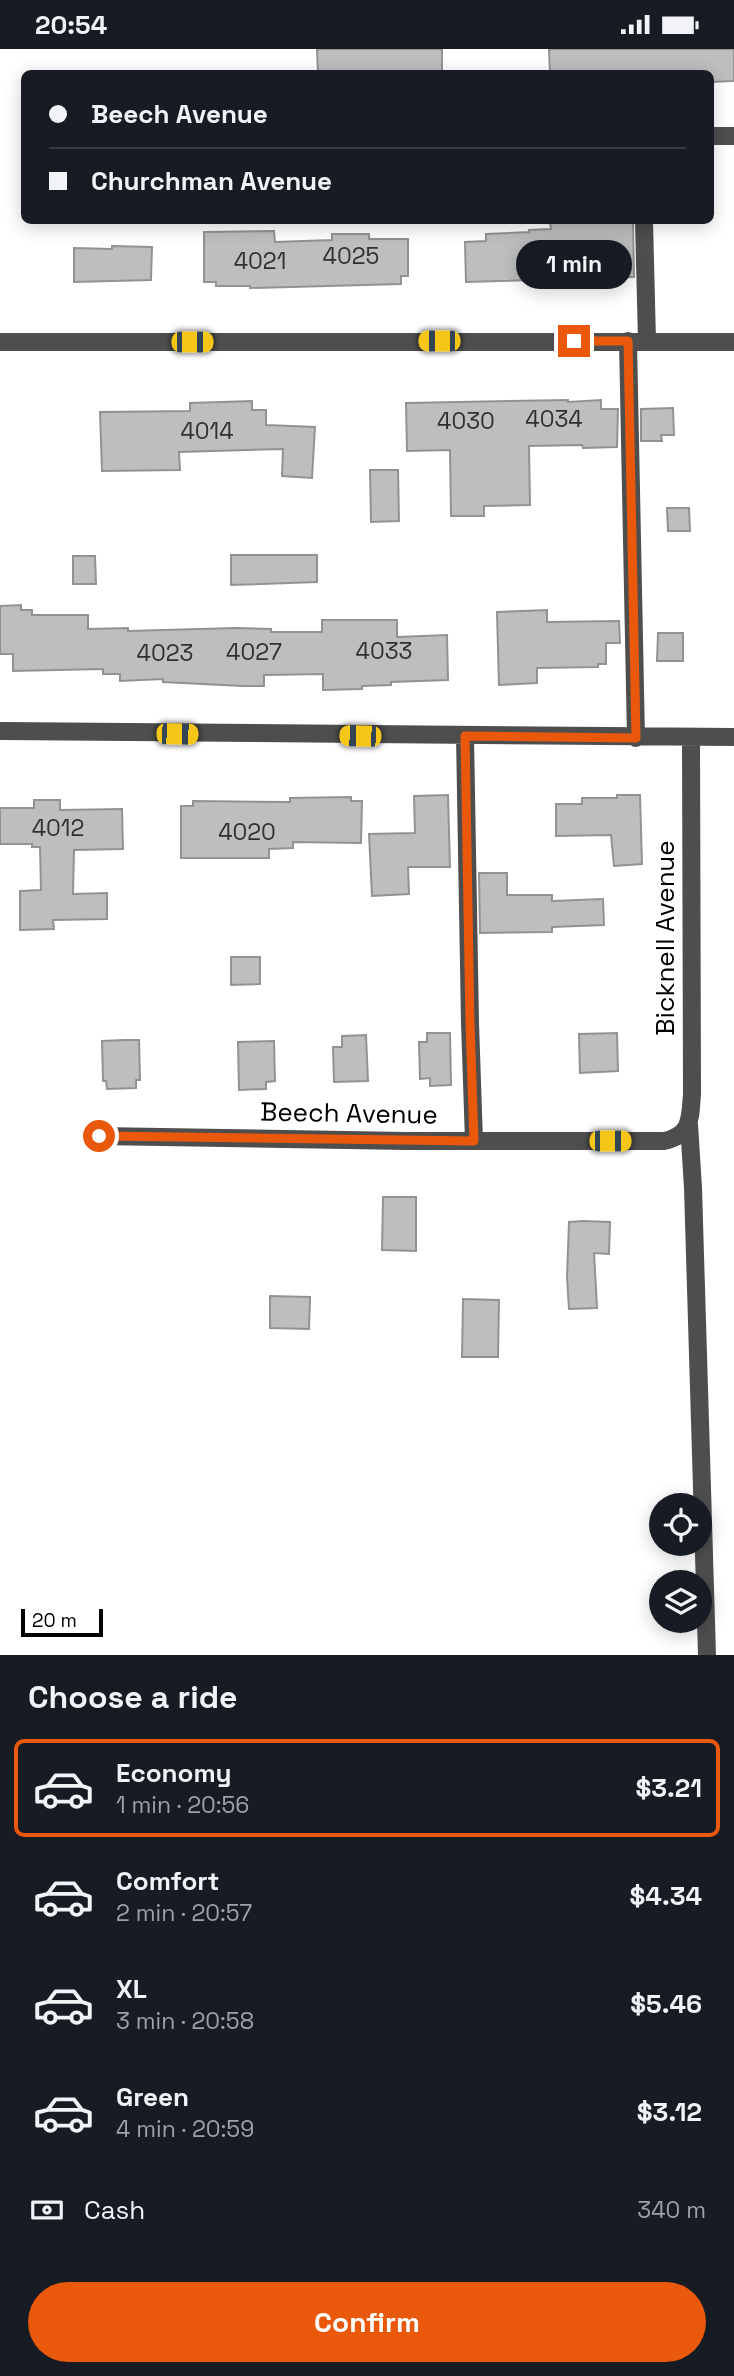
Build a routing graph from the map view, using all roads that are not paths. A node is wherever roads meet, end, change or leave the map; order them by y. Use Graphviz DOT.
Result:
graph roads {
  1 [pos="714,136"];
  2 [pos="734,136"];
  3 [pos="644,224"];
  4 [pos="628,341"];
  5 [pos="647,341"];
  6 [pos="0,342"];
  7 [pos="734,342"];
  8 [pos="0,731"];
  9 [pos="465,736"];
  10 [pos="734,737"];
  11 [pos="636,738"];
  12 [pos="691,738"];
  13 [pos="685,1130"];
  14 [pos="99,1136"];
  15 [pos="474,1141"];
  16 [pos="707,1655"];
  1 -- 2 [label="street"];
  3 -- 5 [label="street"];
  4 -- 5 [label="street"];
  4 -- 6 [label="street"];
  4 -- 11 [label="street"];
  5 -- 7 [label="street"];
  8 -- 9 [label="street"];
  9 -- 11 [label="street"];
  9 -- 15 [label="street"];
  10 -- 12 [label="street"];
  11 -- 12 [label="street"];
  12 -- 13 [label="street, Bicknell Avenue"];
  13 -- 15 [label="street, Beech Avenue"];
  13 -- 16 [label="street, Bicknell Avenue"];
  14 -- 15 [label="street, Beech Avenue"];
}
